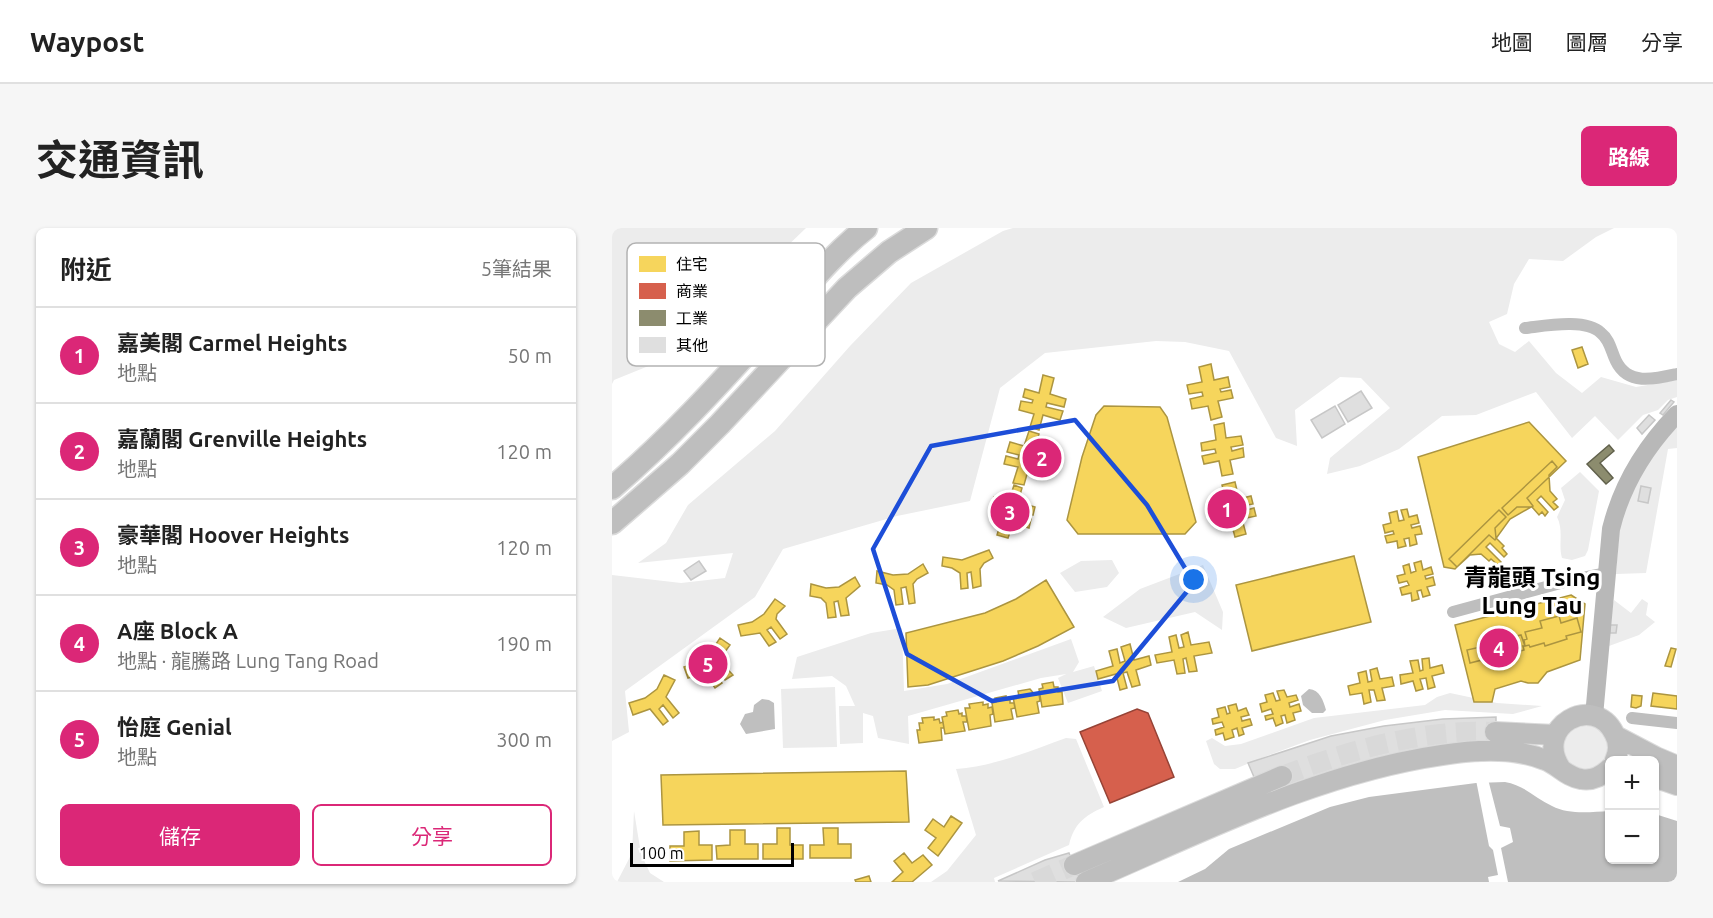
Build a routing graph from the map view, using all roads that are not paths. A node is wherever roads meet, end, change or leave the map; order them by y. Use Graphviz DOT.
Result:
graph roads {
  1 [pos="866,228"];
  2 [pos="926,228"];
  3 [pos="825,266"];
  4 [pos="825,312"];
  5 [pos="1525,328"];
  6 [pos="735,366"];
  7 [pos="774,366"];
  8 [pos="1677,374"];
  9 [pos="1677,414"];
  10 [pos="612,488"];
  11 [pos="612,523"];
  12 [pos="1607,573"];
  13 [pos="1453,612"];
  14 [pos="1594,716"];
  15 [pos="1638,721"];
  16 [pos="1677,723"];
  17 [pos="1495,732"];
  18 [pos="1556,735"];
  19 [pos="1616,736"];
  20 [pos="1615,756"];
  21 [pos="1677,766"];
  22 [pos="1562,769"];
  23 [pos="1605,771"];
  24 [pos="1282,776"];
  25 [pos="1659,779"];
  26 [pos="1677,785"];
  27 [pos="1274,802"];
  28 [pos="1203,810"];
  29 [pos="1074,865"];
  30 [pos="1086,882"];
  1 -- 3 [label="highway"];
  2 -- 4 [label="highway"];
  5 -- 8 [label="street"];
  6 -- 10 [label="highway"];
  7 -- 11 [label="highway"];
  9 -- 12 [label="street"];
  12 -- 13 [label="street"];
  12 -- 14 [label="street"];
  14 -- 18 [label="main road"];
  14 -- 19 [label="main road"];
  15 -- 16 [label="street"];
  17 -- 18 [label="main road"];
  18 -- 22 [label="main road"];
  19 -- 20 [label="main road"];
  19 -- 21 [label="main road"];
  22 -- 23 [label="main road"];
  22 -- 27 [label="main road"];
  24 -- 28 [label="main road"];
  25 -- 26 [label="main road"];
  27 -- 28 [label="street"];
  27 -- 30 [label="main road"];
  28 -- 29 [label="main road"];
}
